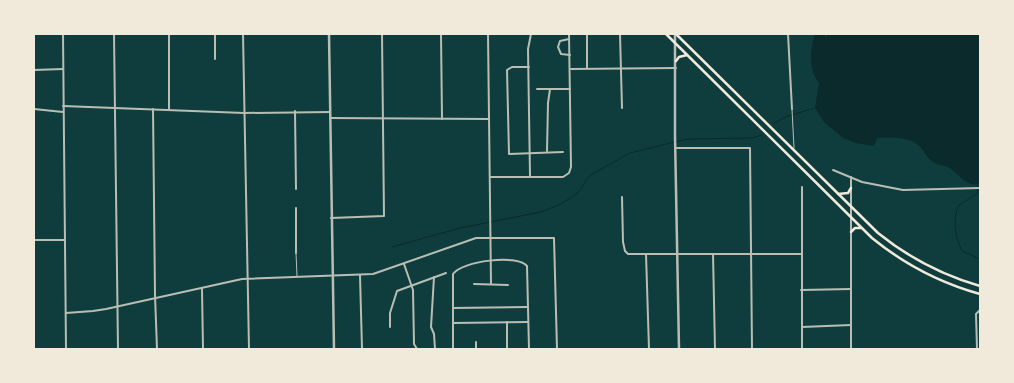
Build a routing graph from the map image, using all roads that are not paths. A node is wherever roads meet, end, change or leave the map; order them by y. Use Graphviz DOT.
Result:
graph roads {
  1 [pos="63,34"];
  2 [pos="114,34"];
  3 [pos="169,34"];
  4 [pos="215,34"];
  5 [pos="243,34"];
  6 [pos="329,34"];
  7 [pos="382,34"];
  8 [pos="441,34"];
  9 [pos="488,34"];
  10 [pos="531,34"];
  11 [pos="569,34"];
  12 [pos="587,34"];
  13 [pos="620,34"];
  14 [pos="666,34"];
  15 [pos="676,34"];
  16 [pos="788,34"];
  17 [pos="569,38"];
  18 [pos="676,43"];
  19 [pos="570,55"];
  20 [pos="688,55"];
  21 [pos="215,59"];
  22 [pos="676,61"];
  23 [pos="529,67"];
  24 [pos="587,68"];
  25 [pos="621,68"];
  26 [pos="676,68"];
  27 [pos="570,69"];
  28 [pos="34,70"];
  29 [pos="63,70"];
  30 [pos="550,89"];
  31 [pos="570,89"];
  32 [pos="537,90"];
  33 [pos="64,106"];
  34 [pos="115,108"];
  35 [pos="622,108"];
  36 [pos="34,109"];
  37 [pos="153,109"];
  38 [pos="792,109"];
  39 [pos="169,110"];
  40 [pos="295,111"];
  41 [pos="63,112"];
  42 [pos="330,112"];
  43 [pos="244,113"];
  44 [pos="330,118"];
  45 [pos="384,118"];
  46 [pos="442,119"];
  47 [pos="489,119"];
  48 [pos="675,147"];
  49 [pos="794,151"];
  50 [pos="563,152"];
  51 [pos="530,153"];
  52 [pos="547,153"];
  53 [pos="833,170"];
  54 [pos="490,177"];
  55 [pos="530,177"];
  56 [pos="851,177"];
  57 [pos="802,188"];
  58 [pos="851,188"];
  59 [pos="980,188"];
  60 [pos="296,189"];
  61 [pos="837,194"];
  62 [pos="622,197"];
  63 [pos="296,208"];
  64 [pos="851,208"];
  65 [pos="331,218"];
  66 [pos="851,218"];
  67 [pos="862,228"];
  68 [pos="851,232"];
  69 [pos="490,237"];
  70 [pos="34,240"];
  71 [pos="65,240"];
  72 [pos="296,253"];
  73 [pos="646,254"];
  74 [pos="678,254"];
  75 [pos="713,254"];
  76 [pos="751,254"];
  77 [pos="801,254"];
  78 [pos="490,260"];
  79 [pos="404,263"];
  80 [pos="446,273"];
  81 [pos="331,275"];
  82 [pos="360,275"];
  83 [pos="297,277"];
  84 [pos="434,277"];
  85 [pos="247,279"];
  86 [pos="474,284"];
  87 [pos="490,284"];
  88 [pos="508,285"];
  89 [pos="412,286"];
  90 [pos="980,286"];
  91 [pos="202,288"];
  92 [pos="851,289"];
  93 [pos="801,290"];
  94 [pos="980,294"];
  95 [pos="156,298"];
  96 [pos="118,306"];
  97 [pos="453,308"];
  98 [pos="528,308"];
  99 [pos="979,310"];
  100 [pos="66,313"];
  101 [pos="507,322"];
  102 [pos="528,322"];
  103 [pos="453,323"];
  104 [pos="851,325"];
  105 [pos="390,327"];
  106 [pos="802,327"];
  107 [pos="476,342"];
  108 [pos="66,349"];
  109 [pos="118,349"];
  110 [pos="158,349"];
  111 [pos="202,349"];
  112 [pos="248,349"];
  113 [pos="334,349"];
  114 [pos="362,349"];
  115 [pos="417,349"];
  116 [pos="435,349"];
  117 [pos="453,349"];
  118 [pos="476,349"];
  119 [pos="507,349"];
  120 [pos="528,349"];
  121 [pos="556,349"];
  122 [pos="649,349"];
  123 [pos="679,349"];
  124 [pos="715,349"];
  125 [pos="752,349"];
  126 [pos="802,349"];
  127 [pos="851,349"];
  128 [pos="977,349"];
  1 -- 29 [label="street"];
  2 -- 34 [label="street"];
  3 -- 39 [label="street"];
  4 -- 21 [label="street"];
  5 -- 43 [label="street"];
  6 -- 42 [label="street"];
  7 -- 45 [label="street"];
  8 -- 46 [label="street"];
  9 -- 47 [label="street"];
  10 -- 23 [label="street"];
  11 -- 17 [label="street"];
  12 -- 24 [label="street"];
  13 -- 25 [label="street"];
  14 -- 18 [label="main road"];
  15 -- 18 [label="street"];
  15 -- 49 [label="main road"];
  16 -- 38 [label="street"];
  17 -- 19 [label="street"];
  17 -- 19 [label="street"];
  18 -- 20 [label="main road"];
  18 -- 22 [label="street"];
  19 -- 27 [label="street"];
  20 -- 22 [label="main road"];
  20 -- 66 [label="main road"];
  22 -- 26 [label="street"];
  23 -- 51 [label="street"];
  23 -- 51 [label="street"];
  24 -- 25 [label="street"];
  24 -- 27 [label="street"];
  25 -- 26 [label="street"];
  25 -- 35 [label="street"];
  26 -- 48 [label="street"];
  27 -- 31 [label="street"];
  28 -- 29 [label="street"];
  29 -- 33 [label="street"];
  30 -- 31 [label="street"];
  30 -- 32 [label="street"];
  30 -- 52 [label="street"];
  31 -- 55 [label="street"];
  33 -- 34 [label="street"];
  33 -- 41 [label="street"];
  34 -- 37 [label="street"];
  34 -- 96 [label="street"];
  36 -- 41 [label="street"];
  37 -- 39 [label="street"];
  37 -- 95 [label="street"];
  38 -- 49 [label="street"];
  39 -- 43 [label="street"];
  40 -- 42 [label="street"];
  40 -- 43 [label="street"];
  40 -- 60 [label="street"];
  41 -- 71 [label="street"];
  42 -- 44 [label="street"];
  43 -- 85 [label="street"];
  44 -- 45 [label="street"];
  44 -- 65 [label="street"];
  45 -- 46 [label="street"];
  45 -- 65 [label="street"];
  46 -- 47 [label="street"];
  47 -- 54 [label="street"];
  48 -- 74 [label="street"];
  48 -- 76 [label="street"];
  49 -- 61 [label="main road"];
  50 -- 52 [label="street"];
  51 -- 52 [label="street"];
  51 -- 55 [label="street"];
  53 -- 56 [label="street"];
  54 -- 55 [label="street"];
  54 -- 69 [label="street"];
  56 -- 58 [label="street"];
  56 -- 59 [label="street"];
  57 -- 77 [label="street"];
  58 -- 61 [label="main road"];
  58 -- 64 [label="street"];
  61 -- 64 [label="main road"];
  62 -- 73 [label="street"];
  63 -- 72 [label="street"];
  64 -- 66 [label="street"];
  64 -- 90 [label="main road"];
  65 -- 81 [label="street"];
  66 -- 67 [label="main road"];
  66 -- 68 [label="street"];
  67 -- 68 [label="main road"];
  67 -- 94 [label="main road"];
  68 -- 92 [label="street"];
  69 -- 78 [label="street"];
  69 -- 79 [label="street"];
  69 -- 121 [label="street"];
  70 -- 71 [label="street"];
  71 -- 100 [label="street"];
  72 -- 83 [label="street"];
  73 -- 74 [label="street"];
  73 -- 122 [label="street"];
  74 -- 75 [label="street"];
  74 -- 123 [label="street"];
  75 -- 76 [label="street"];
  75 -- 124 [label="street"];
  76 -- 77 [label="street"];
  76 -- 125 [label="street"];
  77 -- 93 [label="street"];
  78 -- 87 [label="street"];
  78 -- 97 [label="street"];
  78 -- 98 [label="street"];
  79 -- 82 [label="street"];
  79 -- 89 [label="street"];
  80 -- 84 [label="street"];
  81 -- 82 [label="street"];
  81 -- 83 [label="street"];
  81 -- 113 [label="street"];
  82 -- 114 [label="street"];
  83 -- 85 [label="street"];
  84 -- 89 [label="street"];
  84 -- 116 [label="street"];
  85 -- 91 [label="street"];
  85 -- 112 [label="street"];
  86 -- 87 [label="street"];
  87 -- 88 [label="street"];
  89 -- 105 [label="street"];
  89 -- 115 [label="street"];
  91 -- 95 [label="street"];
  91 -- 111 [label="street"];
  92 -- 93 [label="street"];
  92 -- 104 [label="street"];
  93 -- 106 [label="street"];
  95 -- 96 [label="street"];
  95 -- 110 [label="street"];
  96 -- 100 [label="street"];
  96 -- 109 [label="street"];
  97 -- 98 [label="street"];
  97 -- 103 [label="street"];
  98 -- 102 [label="street"];
  99 -- 128 [label="street"];
  100 -- 108 [label="street"];
  101 -- 102 [label="street"];
  101 -- 103 [label="street"];
  101 -- 119 [label="street"];
  102 -- 120 [label="street"];
  103 -- 117 [label="street"];
  104 -- 106 [label="street"];
  104 -- 127 [label="street"];
  106 -- 126 [label="street"];
  107 -- 118 [label="street"];
}
